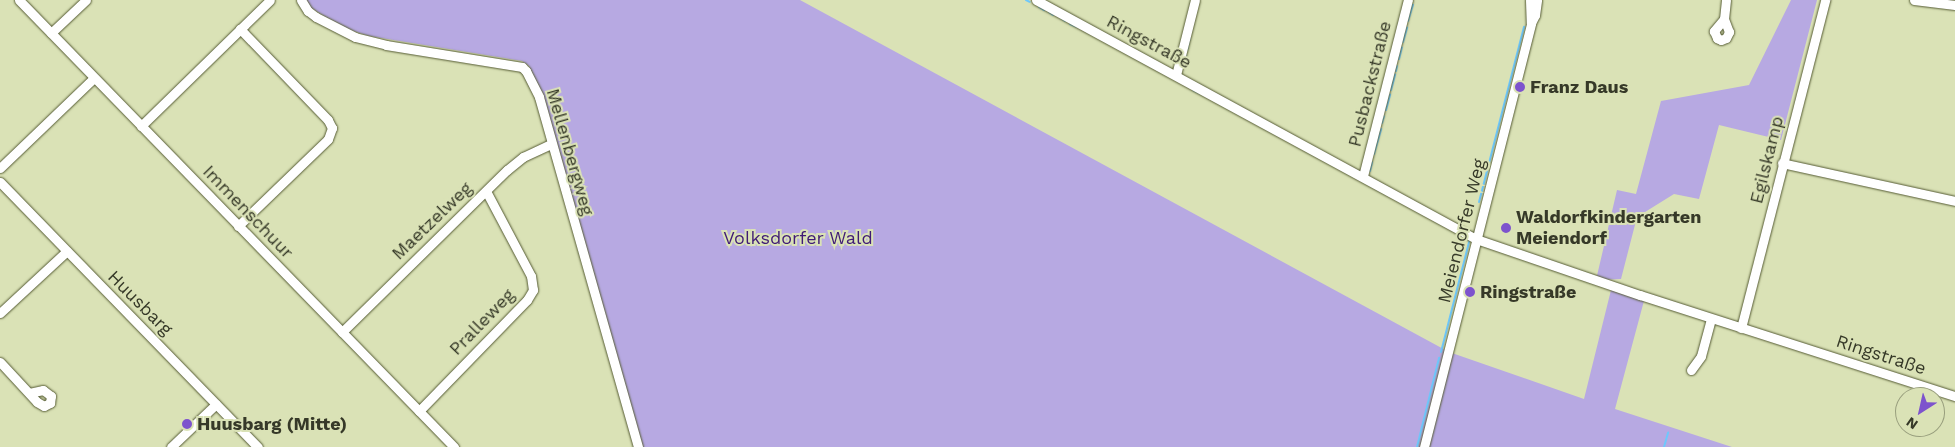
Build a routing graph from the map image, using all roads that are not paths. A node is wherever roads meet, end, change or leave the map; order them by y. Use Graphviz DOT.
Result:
graph roads {
  1 [pos="19,0"];
  2 [pos="86,0"];
  3 [pos="270,0"];
  4 [pos="302,0"];
  5 [pos="1036,0"];
  6 [pos="1195,0"];
  7 [pos="1408,0"];
  8 [pos="1530,0"];
  9 [pos="1537,0"];
  10 [pos="1726,0"];
  11 [pos="1825,0"];
  12 [pos="1914,0"];
  13 [pos="1955,5"];
  14 [pos="1724,19"];
  15 [pos="1531,23"];
  16 [pos="240,29"];
  17 [pos="51,33"];
  18 [pos="1176,75"];
  19 [pos="94,78"];
  20 [pos="141,126"];
  21 [pos="551,144"];
  22 [pos="1782,163"];
  23 [pos="0,168"];
  24 [pos="1363,176"];
  25 [pos="0,182"];
  26 [pos="486,191"];
  27 [pos="1955,201"];
  28 [pos="238,226"];
  29 [pos="1476,239"];
  30 [pos="67,251"];
  31 [pos="0,312"];
  32 [pos="1711,318"];
  33 [pos="1741,328"];
  34 [pos="342,332"];
  35 [pos="0,362"];
  36 [pos="1691,370"];
  37 [pos="29,393"];
  38 [pos="1955,396"];
  39 [pos="216,404"];
  40 [pos="418,411"];
  41 [pos="170,447"];
  42 [pos="258,447"];
  43 [pos="454,447"];
  44 [pos="638,447"];
  45 [pos="1424,447"];
  1 -- 17 [label="street, Immenschuur"];
  2 -- 17 [label="street"];
  3 -- 16 [label="street"];
  4 -- 21 [label="street, Mellenbergweg"];
  5 -- 18 [label="street, Ringstraße"];
  6 -- 18 [label="street"];
  7 -- 24 [label="street, Pusbackstraße"];
  8 -- 15 [label="street, Meiendorfer Weg"];
  9 -- 15 [label="street, Meiendorfer Weg"];
  10 -- 14 [label="street"];
  11 -- 22 [label="street, Egilskamp"];
  12 -- 13 [label="street"];
  15 -- 29 [label="street, Meiendorfer Weg"];
  16 -- 20 [label="street"];
  16 -- 28 [label="street"];
  17 -- 19 [label="street, Immenschuur"];
  18 -- 24 [label="street, Ringstraße"];
  19 -- 20 [label="street, Immenschuur"];
  19 -- 23 [label="street"];
  20 -- 28 [label="street, Immenschuur"];
  21 -- 26 [label="street, Maetzelweg"];
  21 -- 44 [label="street, Mellenbergweg"];
  22 -- 27 [label="street"];
  22 -- 33 [label="street, Egilskamp"];
  24 -- 29 [label="street, Ringstraße"];
  25 -- 30 [label="street, Huusbarg"];
  26 -- 34 [label="street, Maetzelweg"];
  26 -- 40 [label="street, Pralleweg"];
  28 -- 34 [label="street, Immenschuur"];
  29 -- 32 [label="street, Ringstraße"];
  29 -- 45 [label="street, Meiendorfer Weg"];
  30 -- 31 [label="street"];
  30 -- 39 [label="street, Huusbarg"];
  32 -- 33 [label="street, Ringstraße"];
  32 -- 36 [label="street"];
  33 -- 38 [label="street, Ringstraße"];
  34 -- 40 [label="street, Immenschuur"];
  35 -- 37 [label="street"];
  39 -- 41 [label="street"];
  39 -- 42 [label="street, Huusbarg"];
  40 -- 43 [label="street, Immenschuur"];
}
